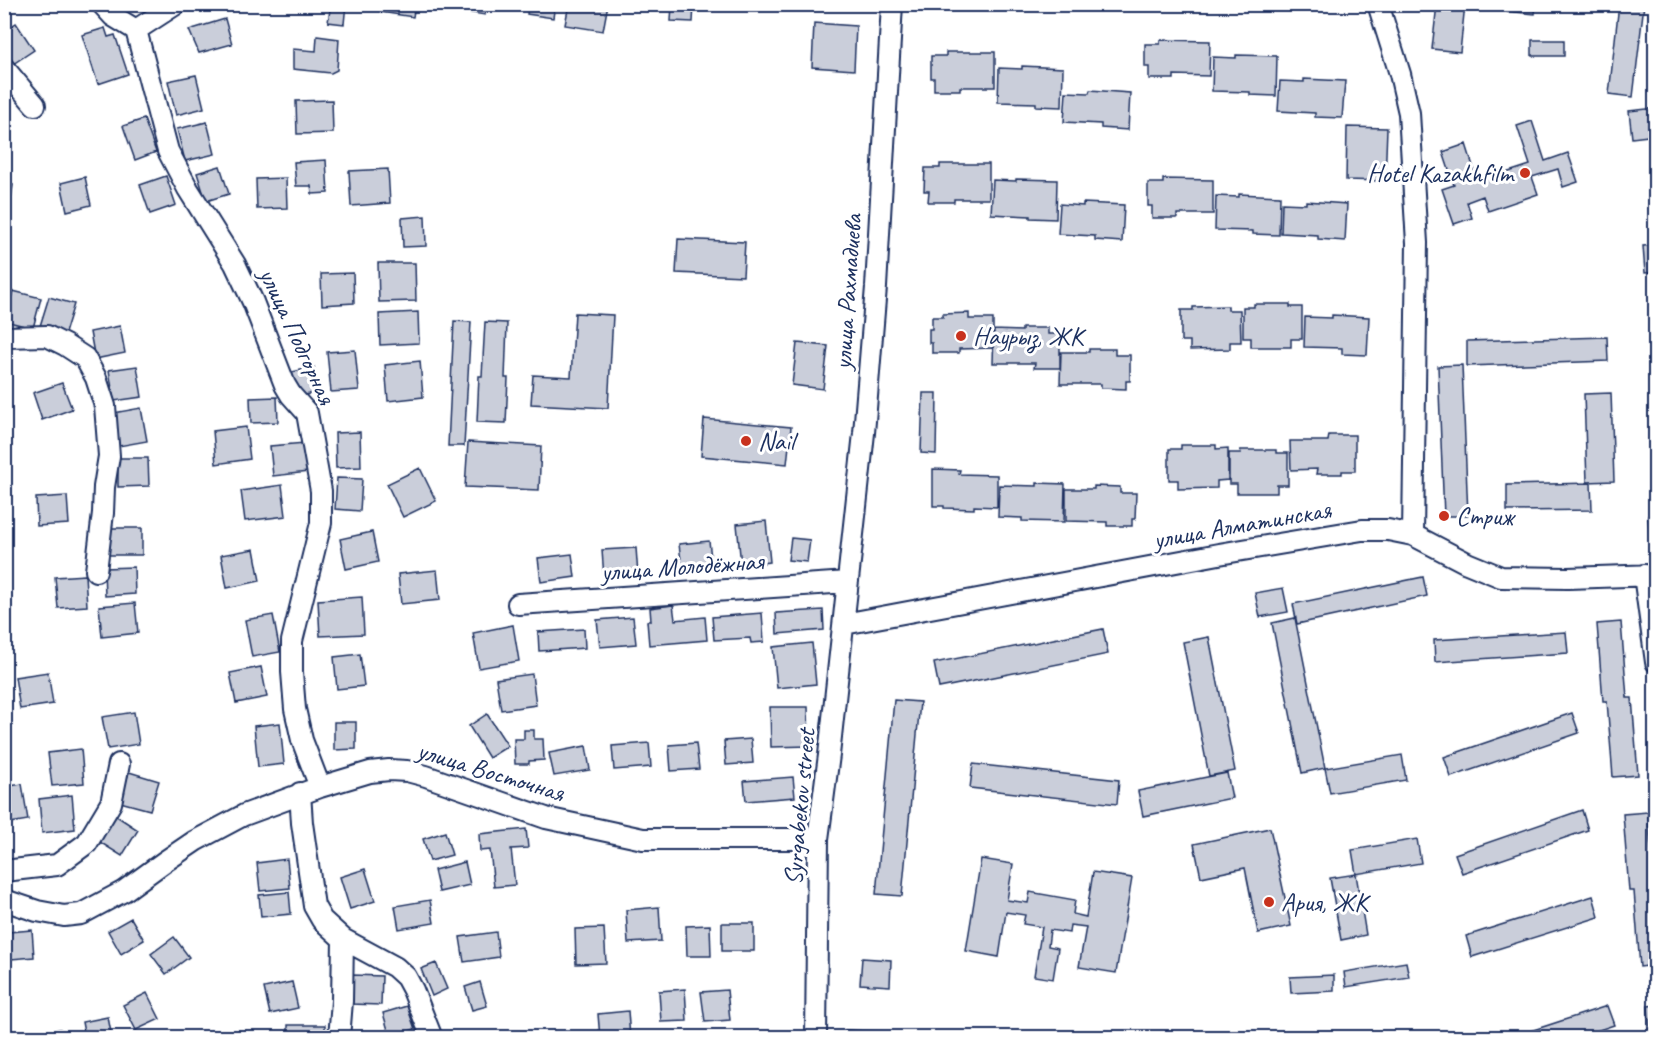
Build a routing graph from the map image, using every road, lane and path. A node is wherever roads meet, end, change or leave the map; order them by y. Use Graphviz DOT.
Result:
graph roads {
  1 [pos="102,4"];
  2 [pos="176,4"];
  3 [pos="892,4"];
  4 [pos="1378,4"];
  5 [pos="136,30"];
  6 [pos="4,68"];
  7 [pos="35,105"];
  8 [pos="4,337"];
  9 [pos="1413,535"];
  10 [pos="96,571"];
  11 [pos="1650,575"];
  12 [pos="848,582"];
  13 [pos="518,604"];
  14 [pos="844,624"];
  15 [pos="1656,662"];
  16 [pos="119,764"];
  17 [pos="320,787"];
  18 [pos="300,793"];
  19 [pos="818,839"];
  20 [pos="4,871"];
  21 [pos="4,900"];
  22 [pos="343,939"];
  23 [pos="339,1038"];
  24 [pos="432,1038"];
  25 [pos="816,1038"];
  1 -- 5 [label="street"];
  2 -- 5 [label="street"];
  3 -- 12 [label="street, улица Рахмадиева"];
  4 -- 9 [label="street"];
  5 -- 17 [label="street, улица Подгорная"];
  6 -- 7 [label="street"];
  8 -- 10 [label="street"];
  9 -- 11 [label="street, улица Алматинская"];
  9 -- 14 [label="street, улица Алматинская"];
  11 -- 15 [label="street"];
  12 -- 13 [label="street, улица Молодёжная"];
  12 -- 14 [label="street, Syrgabekov street"];
  14 -- 19 [label="street, Syrgabekov street"];
  16 -- 20 [label="street"];
  17 -- 18 [label="street, улица Восточная"];
  17 -- 19 [label="street, улица Восточная"];
  18 -- 21 [label="street, улица Восточная"];
  18 -- 22 [label="street"];
  19 -- 25 [label="street, Syrgabekov street"];
  22 -- 23 [label="street"];
  22 -- 24 [label="street"];
}
